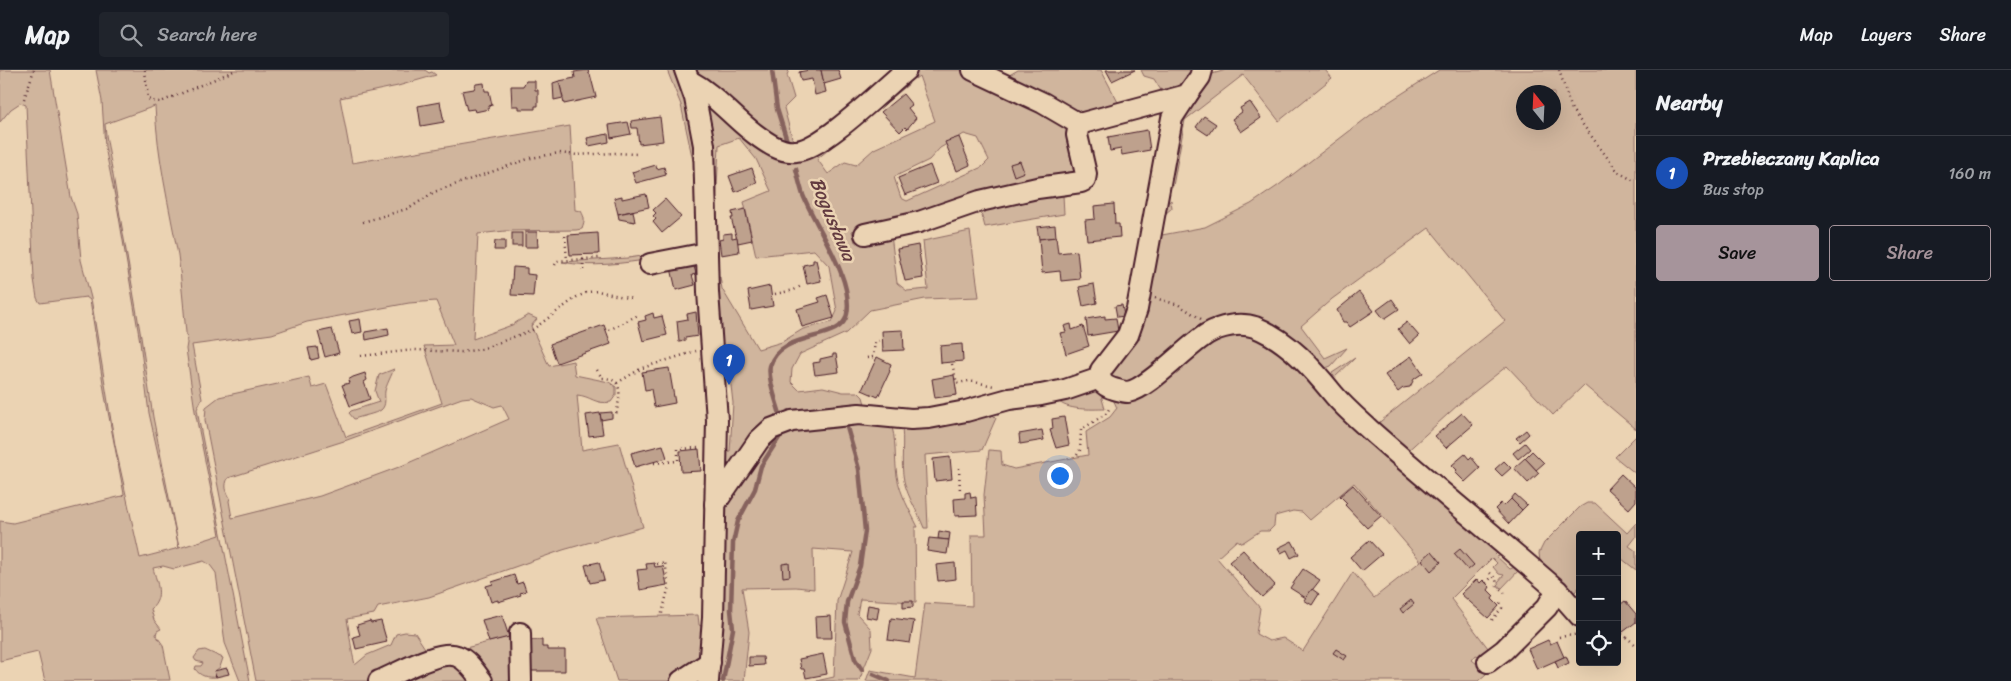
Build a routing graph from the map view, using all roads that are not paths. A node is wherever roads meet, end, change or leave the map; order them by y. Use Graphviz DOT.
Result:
graph roads {
  1 [pos="906,70"];
  2 [pos="973,70"];
  3 [pos="1202,70"];
  4 [pos="688,76"];
  5 [pos="1187,95"];
  6 [pos="1079,124"];
  7 [pos="865,234"];
  8 [pos="707,252"];
  9 [pos="650,264"];
  10 [pos="1100,378"];
  11 [pos="715,504"];
  12 [pos="1557,590"];
  13 [pos="1576,611"];
  14 [pos="520,633"];
  15 [pos="1488,662"];
  16 [pos="709,672"];
  17 [pos="379,681"];
  18 [pos="482,681"];
  19 [pos="521,681"];
  20 [pos="681,681"];
  1 -- 4 [label="street"];
  2 -- 6 [label="street"];
  3 -- 5 [label="street"];
  4 -- 8 [label="street"];
  5 -- 6 [label="street"];
  5 -- 10 [label="street"];
  6 -- 7 [label="street"];
  8 -- 9 [label="street"];
  8 -- 11 [label="street"];
  10 -- 11 [label="street"];
  10 -- 12 [label="street"];
  11 -- 16 [label="street"];
  12 -- 13 [label="street"];
  12 -- 15 [label="street"];
  14 -- 19 [label="street"];
  16 -- 20 [label="street"];
  17 -- 18 [label="street"];
}
